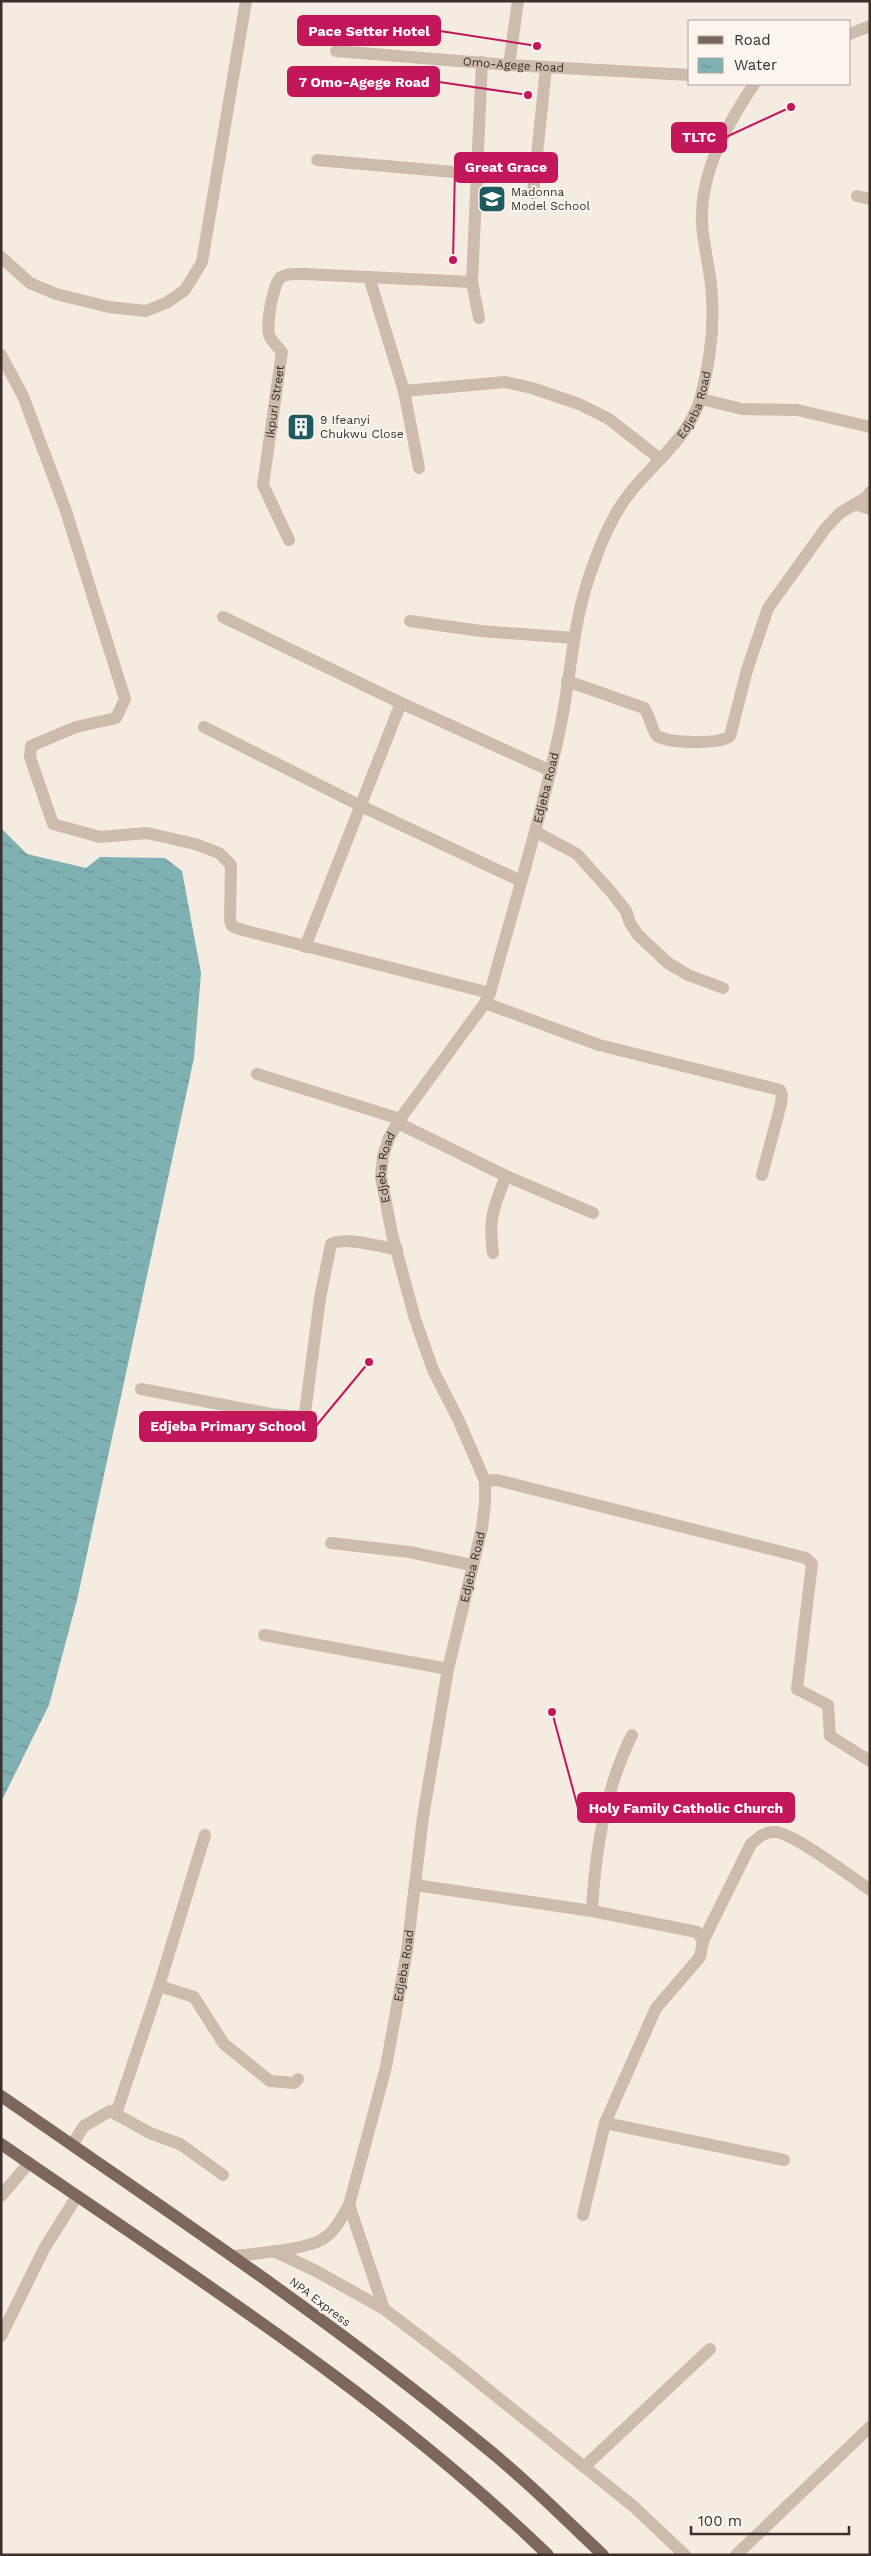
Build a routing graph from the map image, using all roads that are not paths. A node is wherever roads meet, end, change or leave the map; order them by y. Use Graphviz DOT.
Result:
graph roads {
  1 [pos="246,1"];
  2 [pos="518,1"];
  3 [pos="870,26"];
  4 [pos="851,34"];
  5 [pos="336,50"];
  6 [pos="482,62"];
  7 [pos="509,65"];
  8 [pos="546,68"];
  9 [pos="688,75"];
  10 [pos="753,85"];
  11 [pos="317,160"];
  12 [pos="477,174"];
  13 [pos="533,193"];
  14 [pos="856,196"];
  15 [pos="870,199"];
  16 [pos="1,257"];
  17 [pos="369,277"];
  18 [pos="472,282"];
  19 [pos="479,318"];
  20 [pos="1,355"];
  21 [pos="404,391"];
  22 [pos="700,399"];
  23 [pos="870,427"];
  24 [pos="660,459"];
  25 [pos="419,468"];
  26 [pos="870,492"];
  27 [pos="855,504"];
  28 [pos="870,509"];
  29 [pos="289,540"];
  30 [pos="223,617"];
  31 [pos="410,621"];
  32 [pos="574,638"];
  33 [pos="567,681"];
  34 [pos="401,703"];
  35 [pos="204,727"];
  36 [pos="551,771"];
  37 [pos="361,806"];
  38 [pos="536,832"];
  39 [pos="521,881"];
  40 [pos="304,947"];
  41 [pos="722,988"];
  42 [pos="487,998"];
  43 [pos="257,1074"];
  44 [pos="399,1121"];
  45 [pos="762,1175"];
  46 [pos="506,1176"];
  47 [pos="593,1213"];
  48 [pos="397,1249"];
  49 [pos="494,1253"];
  50 [pos="140,1389"];
  51 [pos="485,1480"];
  52 [pos="331,1543"];
  53 [pos="472,1565"];
  54 [pos="264,1635"];
  55 [pos="448,1669"];
  56 [pos="632,1735"];
  57 [pos="870,1761"];
  58 [pos="204,1835"];
  59 [pos="415,1885"];
  60 [pos="870,1890"];
  61 [pos="592,1911"];
  62 [pos="703,1941"];
  63 [pos="159,1986"];
  64 [pos="298,2079"];
  65 [pos="1,2096"];
  66 [pos="116,2114"];
  67 [pos="605,2124"];
  68 [pos="1,2144"];
  69 [pos="72,2145"];
  70 [pos="784,2160"];
  71 [pos="29,2163"];
  72 [pos="223,2175"];
  73 [pos="1,2196"];
  74 [pos="77,2196"];
  75 [pos="349,2205"];
  76 [pos="583,2215"];
  77 [pos="274,2251"];
  78 [pos="233,2256"];
  79 [pos="384,2309"];
  80 [pos="1,2336"];
  81 [pos="710,2349"];
  82 [pos="870,2427"];
  83 [pos="584,2467"];
  84 [pos="548,2555"];
  85 [pos="603,2555"];
  86 [pos="685,2555"];
  87 [pos="736,2555"];
  1 -- 16 [label="street"];
  2 -- 7 [label="street"];
  3 -- 4 [label="street"];
  5 -- 6 [label="street, Omo-Agege Road"];
  6 -- 7 [label="street, Omo-Agege Road"];
  6 -- 12 [label="street"];
  7 -- 8 [label="street, Omo-Agege Road"];
  8 -- 9 [label="street, Omo-Agege Road"];
  8 -- 13 [label="street"];
  10 -- 22 [label="street, Edjeba Road"];
  11 -- 12 [label="street"];
  12 -- 18 [label="street"];
  14 -- 15 [label="street"];
  17 -- 18 [label="street, Ikpuri Street"];
  17 -- 21 [label="street"];
  17 -- 29 [label="street, Ikpuri Street"];
  18 -- 19 [label="street"];
  20 -- 40 [label="street"];
  21 -- 24 [label="street"];
  21 -- 25 [label="street"];
  22 -- 23 [label="street"];
  22 -- 24 [label="street, Edjeba Road"];
  24 -- 32 [label="street, Edjeba Road"];
  26 -- 27 [label="street"];
  27 -- 28 [label="street"];
  27 -- 33 [label="street"];
  30 -- 34 [label="street"];
  31 -- 32 [label="street"];
  32 -- 33 [label="street, Edjeba Road"];
  33 -- 36 [label="street, Edjeba Road"];
  34 -- 36 [label="street"];
  34 -- 37 [label="street"];
  35 -- 37 [label="street"];
  36 -- 38 [label="street, Edjeba Road"];
  37 -- 39 [label="street"];
  37 -- 40 [label="street"];
  38 -- 39 [label="street, Edjeba Road"];
  38 -- 41 [label="street"];
  39 -- 42 [label="street, Edjeba Road"];
  40 -- 42 [label="street"];
  42 -- 44 [label="street, Edjeba Road"];
  42 -- 45 [label="street"];
  43 -- 44 [label="street"];
  44 -- 46 [label="street"];
  44 -- 48 [label="street, Edjeba Road"];
  46 -- 47 [label="street"];
  46 -- 49 [label="street"];
  48 -- 50 [label="street"];
  48 -- 51 [label="street, Edjeba Road"];
  51 -- 53 [label="street, Edjeba Road"];
  51 -- 57 [label="street"];
  52 -- 53 [label="street"];
  53 -- 55 [label="street, Edjeba Road"];
  54 -- 55 [label="street"];
  55 -- 59 [label="street, Edjeba Road"];
  56 -- 61 [label="street"];
  58 -- 63 [label="street"];
  59 -- 61 [label="street"];
  59 -- 75 [label="street, Edjeba Road"];
  60 -- 62 [label="street"];
  61 -- 62 [label="street"];
  62 -- 67 [label="street"];
  63 -- 64 [label="street"];
  63 -- 66 [label="street"];
  65 -- 69 [label="main road, NPA Express"];
  66 -- 69 [label="street"];
  66 -- 72 [label="street"];
  67 -- 70 [label="street"];
  67 -- 76 [label="street"];
  68 -- 71 [label="main road"];
  69 -- 78 [label="main road, NPA Express"];
  71 -- 73 [label="street"];
  71 -- 74 [label="main road"];
  74 -- 80 [label="street"];
  74 -- 84 [label="main road"];
  75 -- 77 [label="street, Edjeba Road"];
  75 -- 79 [label="street"];
  77 -- 78 [label="street, Edjeba Road"];
  77 -- 79 [label="street"];
  78 -- 85 [label="main road, NPA Express"];
  79 -- 83 [label="street"];
  81 -- 83 [label="street"];
  82 -- 87 [label="street"];
  83 -- 86 [label="street"];
}
